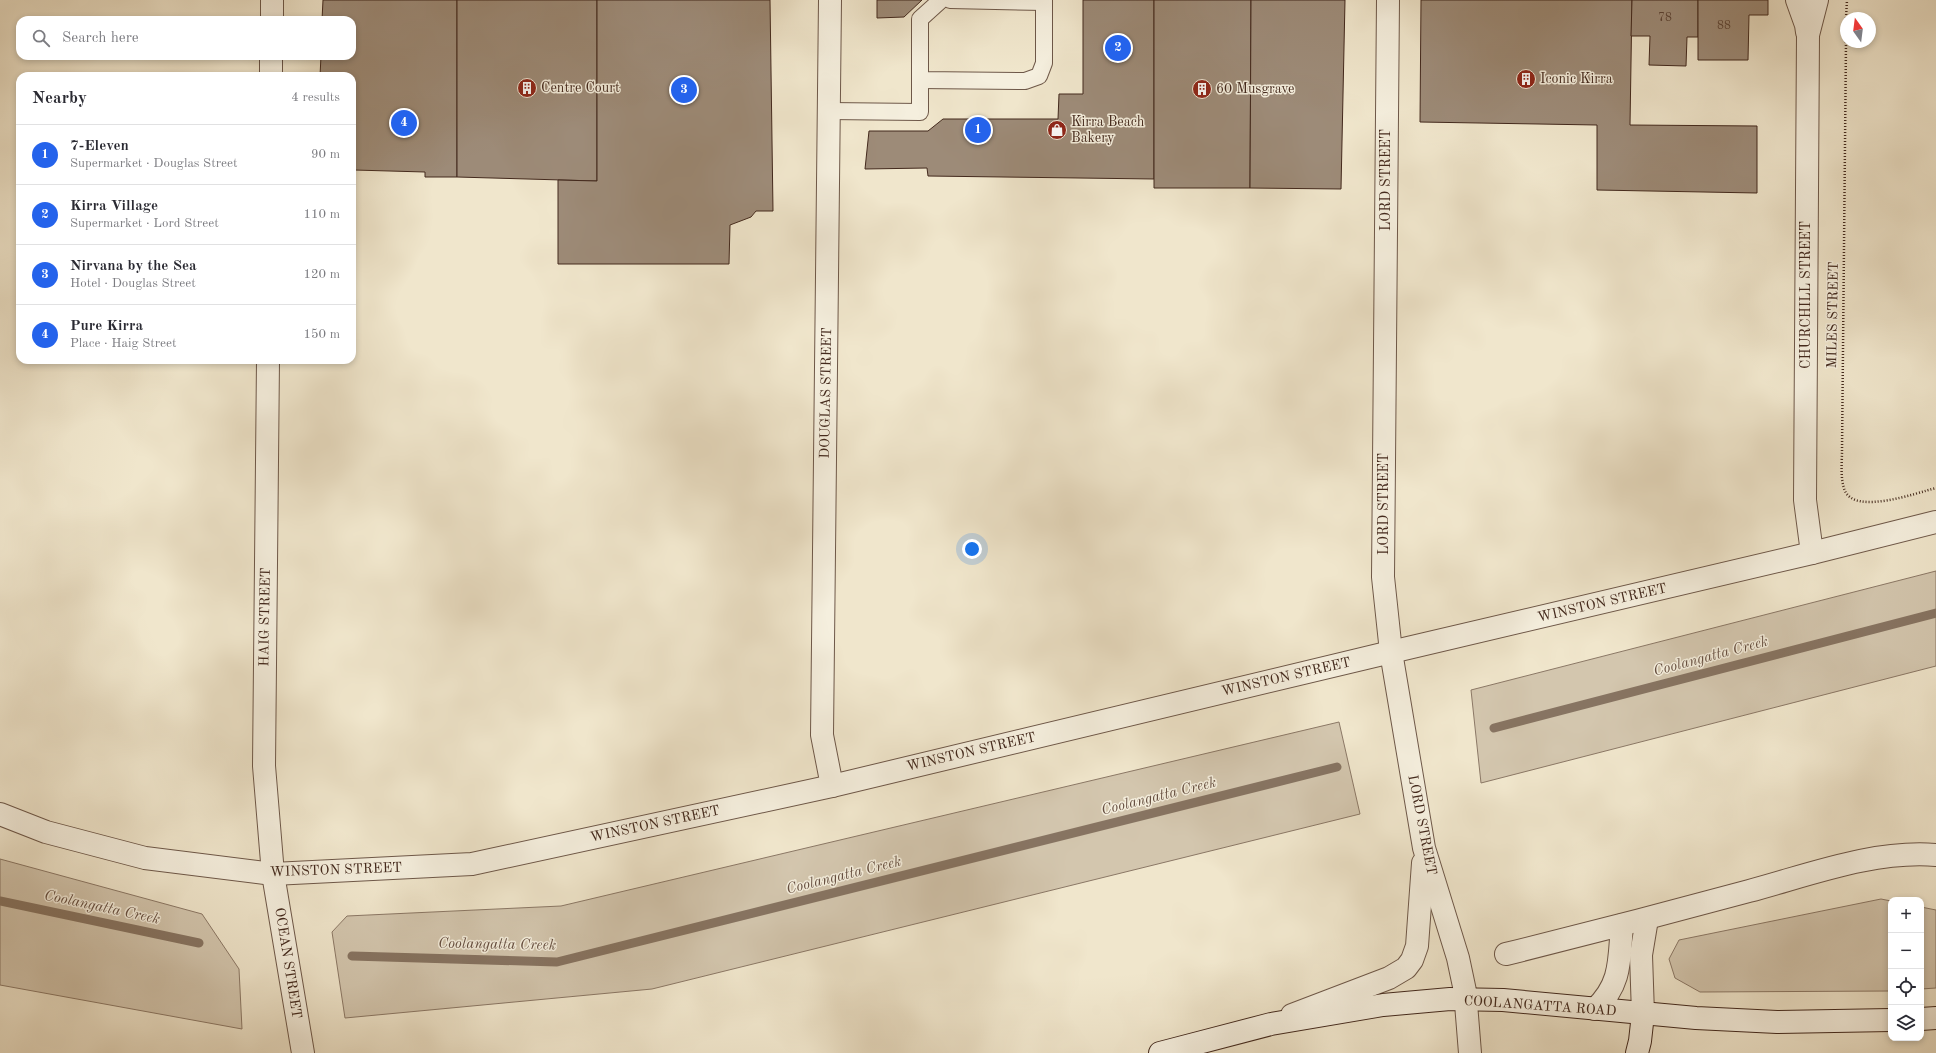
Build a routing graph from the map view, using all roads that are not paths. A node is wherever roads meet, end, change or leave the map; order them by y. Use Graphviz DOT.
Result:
graph roads {
  1 [pos="272,0"];
  2 [pos="830,0"];
  3 [pos="941,0"];
  4 [pos="950,0"];
  5 [pos="1388,0"];
  6 [pos="1797,0"];
  7 [pos="1817,0"];
  8 [pos="1044,1"];
  9 [pos="272,16"];
  10 [pos="1808,35"];
  11 [pos="272,60"];
  12 [pos="271,72"];
  13 [pos="920,80"];
  14 [pos="829,111"];
  15 [pos="268,364"];
  16 [pos="1936,522"];
  17 [pos="1812,553"];
  18 [pos="1391,652"];
  19 [pos="832,786"];
  20 [pos="0,814"];
  21 [pos="1424,848"];
  22 [pos="1936,855"];
  23 [pos="273,874"];
  24 [pos="1647,919"];
  25 [pos="1622,925"];
  26 [pos="1506,954"];
  27 [pos="1465,999"];
  28 [pos="1595,1009"];
  29 [pos="1643,1014"];
  30 [pos="1936,1018"];
  31 [pos="1924,1019"];
  32 [pos="1888,1020"];
  33 [pos="1271,1024"];
  34 [pos="303,1053"];
  35 [pos="1160,1053"];
  36 [pos="1470,1053"];
  37 [pos="1637,1053"];
  1 -- 9 [label="street"];
  2 -- 14 [label="street, DOUGLAS STREET"];
  3 -- 13 [label="lane"];
  4 -- 8 [label="lane"];
  5 -- 18 [label="street, LORD STREET"];
  6 -- 10 [label="street, CHURCHILL STREET"];
  7 -- 10 [label="street, CHURCHILL STREET"];
  8 -- 13 [label="lane"];
  10 -- 17 [label="street, CHURCHILL STREET"];
  11 -- 12 [label="street"];
  13 -- 14 [label="lane"];
  14 -- 19 [label="street, DOUGLAS STREET"];
  15 -- 23 [label="street, HAIG STREET"];
  16 -- 17 [label="street, WINSTON STREET"];
  17 -- 18 [label="street, WINSTON STREET"];
  18 -- 19 [label="street, WINSTON STREET"];
  18 -- 21 [label="street, LORD STREET"];
  19 -- 23 [label="street, WINSTON STREET"];
  20 -- 23 [label="street, WINSTON STREET"];
  21 -- 27 [label="street, LORD STREET"];
  21 -- 33 [label="street, COOLANGATTA ROAD"];
  22 -- 24 [label="street"];
  23 -- 34 [label="street, OCEAN STREET"];
  24 -- 25 [label="street"];
  24 -- 29 [label="street"];
  25 -- 26 [label="street"];
  25 -- 28 [label="street"];
  27 -- 28 [label="street, COOLANGATTA ROAD"];
  27 -- 33 [label="street, COOLANGATTA ROAD"];
  27 -- 36 [label="street, LORD STREET"];
  28 -- 29 [label="street, COOLANGATTA ROAD"];
  29 -- 32 [label="street, COOLANGATTA ROAD"];
  29 -- 37 [label="street"];
  30 -- 31 [label="street"];
  33 -- 35 [label="street, COOLANGATTA ROAD"];
}
